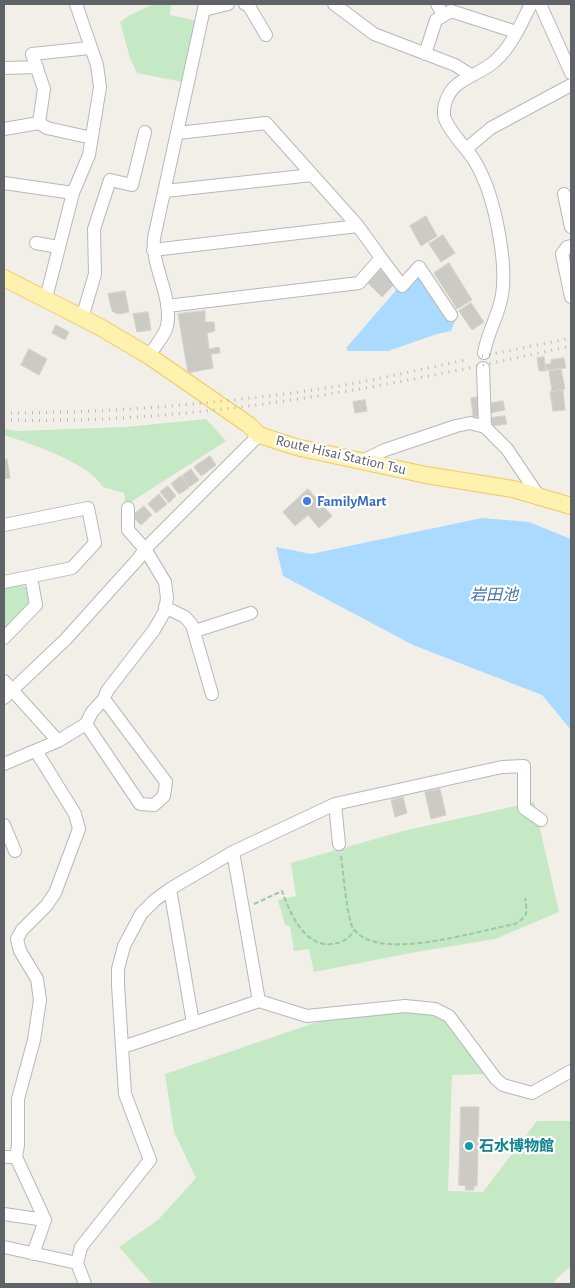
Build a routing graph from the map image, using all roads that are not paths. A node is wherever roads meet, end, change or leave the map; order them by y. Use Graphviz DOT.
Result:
graph roads {
  1 [pos="76,4"];
  2 [pos="228,4"];
  3 [pos="245,4"];
  4 [pos="437,4"];
  5 [pos="531,4"];
  6 [pos="540,4"];
  7 [pos="339,5"];
  8 [pos="204,7"];
  9 [pos="443,15"];
  10 [pos="516,32"];
  11 [pos="266,35"];
  12 [pos="90,48"];
  13 [pos="425,54"];
  14 [pos="37,67"];
  15 [pos="4,68"];
  16 [pos="571,73"];
  17 [pos="471,75"];
  18 [pos="571,85"];
  19 [pos="39,122"];
  20 [pos="4,129"];
  21 [pos="145,132"];
  22 [pos="178,133"];
  23 [pos="92,138"];
  24 [pos="466,149"];
  25 [pos="312,175"];
  26 [pos="4,183"];
  27 [pos="165,191"];
  28 [pos="73,193"];
  29 [pos="564,194"];
  30 [pos="358,226"];
  31 [pos="571,226"];
  32 [pos="36,243"];
  33 [pos="571,246"];
  34 [pos="58,248"];
  35 [pos="153,250"];
  36 [pos="381,258"];
  37 [pos="4,278"];
  38 [pos="571,297"];
  39 [pos="46,298"];
  40 [pos="168,306"];
  41 [pos="451,315"];
  42 [pos="82,318"];
  43 [pos="484,353"];
  44 [pos="149,356"];
  45 [pos="483,368"];
  46 [pos="485,426"];
  47 [pos="259,435"];
  48 [pos="362,461"];
  49 [pos="538,495"];
  50 [pos="570,503"];
  51 [pos="128,508"];
  52 [pos="4,526"];
  53 [pos="145,549"];
  54 [pos="30,577"];
  55 [pos="4,582"];
  56 [pos="166,607"];
  57 [pos="251,613"];
  58 [pos="195,631"];
  59 [pos="4,638"];
  60 [pos="7,690"];
  61 [pos="212,694"];
  62 [pos="104,699"];
  63 [pos="86,724"];
  64 [pos="58,740"];
  65 [pos="36,750"];
  66 [pos="4,764"];
  67 [pos="335,804"];
  68 [pos="541,820"];
  69 [pos="4,824"];
  70 [pos="339,844"];
  71 [pos="15,851"];
  72 [pos="233,852"];
  73 [pos="170,889"];
  74 [pos="259,1001"];
  75 [pos="193,1023"];
  76 [pos="122,1048"];
  77 [pos="571,1071"];
  78 [pos="10,1157"];
  79 [pos="4,1214"];
  80 [pos="45,1220"];
  81 [pos="4,1247"];
  82 [pos="33,1254"];
  83 [pos="75,1273"];
  84 [pos="85,1284"];
  1 -- 12 [label="street"];
  2 -- 8 [label="street"];
  3 -- 11 [label="street"];
  4 -- 9 [label="street"];
  5 -- 10 [label="street"];
  6 -- 16 [label="street"];
  7 -- 13 [label="street"];
  8 -- 22 [label="street"];
  9 -- 10 [label="street"];
  9 -- 13 [label="street"];
  10 -- 17 [label="street"];
  12 -- 14 [label="street"];
  12 -- 23 [label="street"];
  13 -- 17 [label="street"];
  14 -- 15 [label="street"];
  14 -- 19 [label="street"];
  17 -- 24 [label="street"];
  18 -- 24 [label="street"];
  19 -- 20 [label="street"];
  19 -- 23 [label="street"];
  21 -- 42 [label="street"];
  22 -- 25 [label="street"];
  22 -- 27 [label="street"];
  23 -- 28 [label="street"];
  24 -- 43 [label="street"];
  25 -- 27 [label="street"];
  25 -- 30 [label="street"];
  26 -- 28 [label="street"];
  27 -- 35 [label="street"];
  28 -- 34 [label="street"];
  29 -- 31 [label="street"];
  30 -- 35 [label="street"];
  30 -- 36 [label="street"];
  32 -- 34 [label="street"];
  33 -- 38 [label="street"];
  34 -- 39 [label="street"];
  35 -- 40 [label="street"];
  36 -- 40 [label="street"];
  36 -- 41 [label="street"];
  37 -- 39 [label="main road, Route Hisai Station Tsu"];
  39 -- 42 [label="main road, Route Hisai Station Tsu"];
  40 -- 44 [label="street"];
  42 -- 44 [label="main road, Route Hisai Station Tsu"];
  44 -- 47 [label="main road, Route Hisai Station Tsu"];
  45 -- 46 [label="street"];
  46 -- 48 [label="street"];
  46 -- 49 [label="street"];
  47 -- 48 [label="main road, Route Hisai Station Tsu"];
  47 -- 53 [label="street"];
  48 -- 49 [label="main road, Route Hisai Station Tsu"];
  49 -- 50 [label="main road, Route Hisai Station Tsu"];
  51 -- 53 [label="street"];
  52 -- 54 [label="street"];
  53 -- 56 [label="street"];
  53 -- 60 [label="street"];
  54 -- 55 [label="street"];
  54 -- 59 [label="street"];
  56 -- 58 [label="street"];
  56 -- 62 [label="street"];
  57 -- 58 [label="street"];
  58 -- 61 [label="street"];
  60 -- 64 [label="street"];
  62 -- 63 [label="street"];
  62 -- 63 [label="street"];
  63 -- 64 [label="street"];
  64 -- 65 [label="street"];
  65 -- 66 [label="street"];
  65 -- 78 [label="street"];
  67 -- 68 [label="street"];
  67 -- 70 [label="street"];
  67 -- 72 [label="street"];
  69 -- 71 [label="street"];
  72 -- 73 [label="street"];
  72 -- 74 [label="street"];
  73 -- 75 [label="street"];
  73 -- 76 [label="street"];
  74 -- 75 [label="street"];
  74 -- 77 [label="street"];
  75 -- 76 [label="street"];
  76 -- 83 [label="street"];
  78 -- 80 [label="street"];
  79 -- 80 [label="street"];
  80 -- 82 [label="street"];
  81 -- 82 [label="street"];
  82 -- 83 [label="street"];
  83 -- 84 [label="street"];
}
